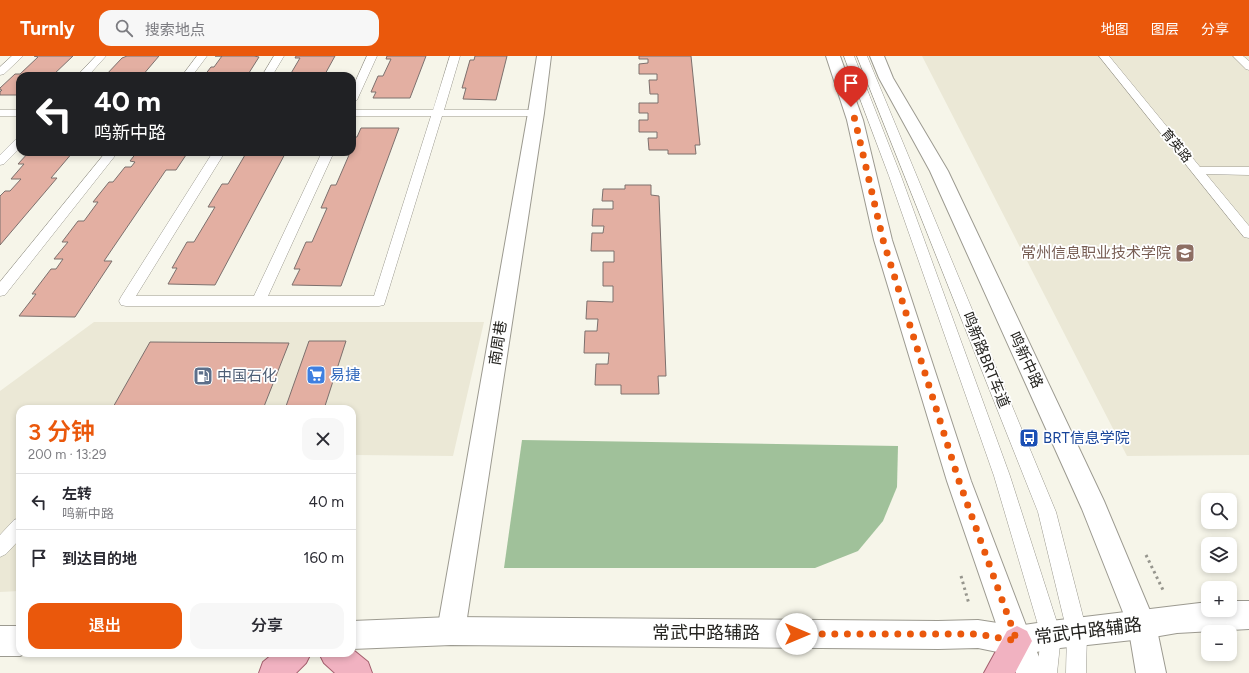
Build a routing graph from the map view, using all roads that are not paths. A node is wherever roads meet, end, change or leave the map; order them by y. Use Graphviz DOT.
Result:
graph roads {
  1 [pos="18,56"];
  2 [pos="101,56"];
  3 [pos="202,56"];
  4 [pos="279,56"];
  5 [pos="372,56"];
  6 [pos="455,56"];
  7 [pos="544,56"];
  8 [pos="832,56"];
  9 [pos="849,56"];
  10 [pos="862,56"];
  11 [pos="877,56"];
  12 [pos="1104,56"];
  13 [pos="1238,56"];
  14 [pos="1249,67"];
  15 [pos="0,72"];
  16 [pos="86,72"];
  17 [pos="190,72"];
  18 [pos="269,72"];
  19 [pos="356,91"];
  20 [pos="0,113"];
  21 [pos="16,113"];
  22 [pos="356,113"];
  23 [pos="437,113"];
  24 [pos="536,113"];
  25 [pos="16,145"];
  26 [pos="109,156"];
  27 [pos="217,156"];
  28 [pos="326,156"];
  29 [pos="0,162"];
  30 [pos="1197,170"];
  31 [pos="1249,171"];
  32 [pos="1249,234"];
  33 [pos="0,291"];
  34 [pos="259,301"];
  35 [pos="16,530"];
  36 [pos="0,548"];
  37 [pos="1249,615"];
  38 [pos="1142,625"];
  39 [pos="451,631"];
  40 [pos="1064,633"];
  41 [pos="356,634"];
  42 [pos="0,641"];
  43 [pos="16,641"];
  44 [pos="1017,641"];
  45 [pos="292,657"];
  46 [pos="339,657"];
  47 [pos="274,673"];
  48 [pos="357,673"];
  49 [pos="999,673"];
  50 [pos="1031,673"];
  51 [pos="1047,673"];
  52 [pos="1076,673"];
  53 [pos="1151,673"];
  1 -- 15 [label="lane"];
  2 -- 16 [label="lane"];
  3 -- 17 [label="lane"];
  4 -- 18 [label="lane"];
  5 -- 19 [label="lane"];
  6 -- 23 [label="lane"];
  7 -- 24 [label="main road, 南周巷"];
  8 -- 44 [label="main road"];
  9 -- 40 [label="lane, 鸣新路BRT车道"];
  10 -- 40 [label="lane, 鸣新路BRT车道"];
  11 -- 38 [label="main road, 鸣新中路"];
  12 -- 30 [label="lane, 育英路"];
  13 -- 14 [label="lane"];
  20 -- 21 [label="lane"];
  22 -- 23 [label="lane"];
  23 -- 24 [label="lane"];
  23 -- 34 [label="lane"];
  24 -- 39 [label="main road, 南周巷"];
  25 -- 29 [label="lane"];
  26 -- 33 [label="lane"];
  27 -- 34 [label="lane"];
  28 -- 34 [label="lane"];
  30 -- 31 [label="lane"];
  30 -- 32 [label="lane, 育英路"];
  35 -- 36 [label="lane"];
  37 -- 38 [label="main road, 常武中路辅路"];
  38 -- 40 [label="main road, 常武中路辅路"];
  38 -- 53 [label="main road, 鸣新中路"];
  39 -- 41 [label="main road, 常武中路辅路"];
  39 -- 44 [label="main road, 常武中路辅路"];
  40 -- 44 [label="main road, 常武中路辅路"];
  40 -- 51 [label="lane, 鸣新路BRT车道"];
  40 -- 52 [label="lane, 鸣新路BRT车道"];
  42 -- 43 [label="main road"];
  44 -- 49 [label="main road"];
  44 -- 50 [label="main road"];
  45 -- 47 [label="main road"];
  46 -- 48 [label="main road"];
}
